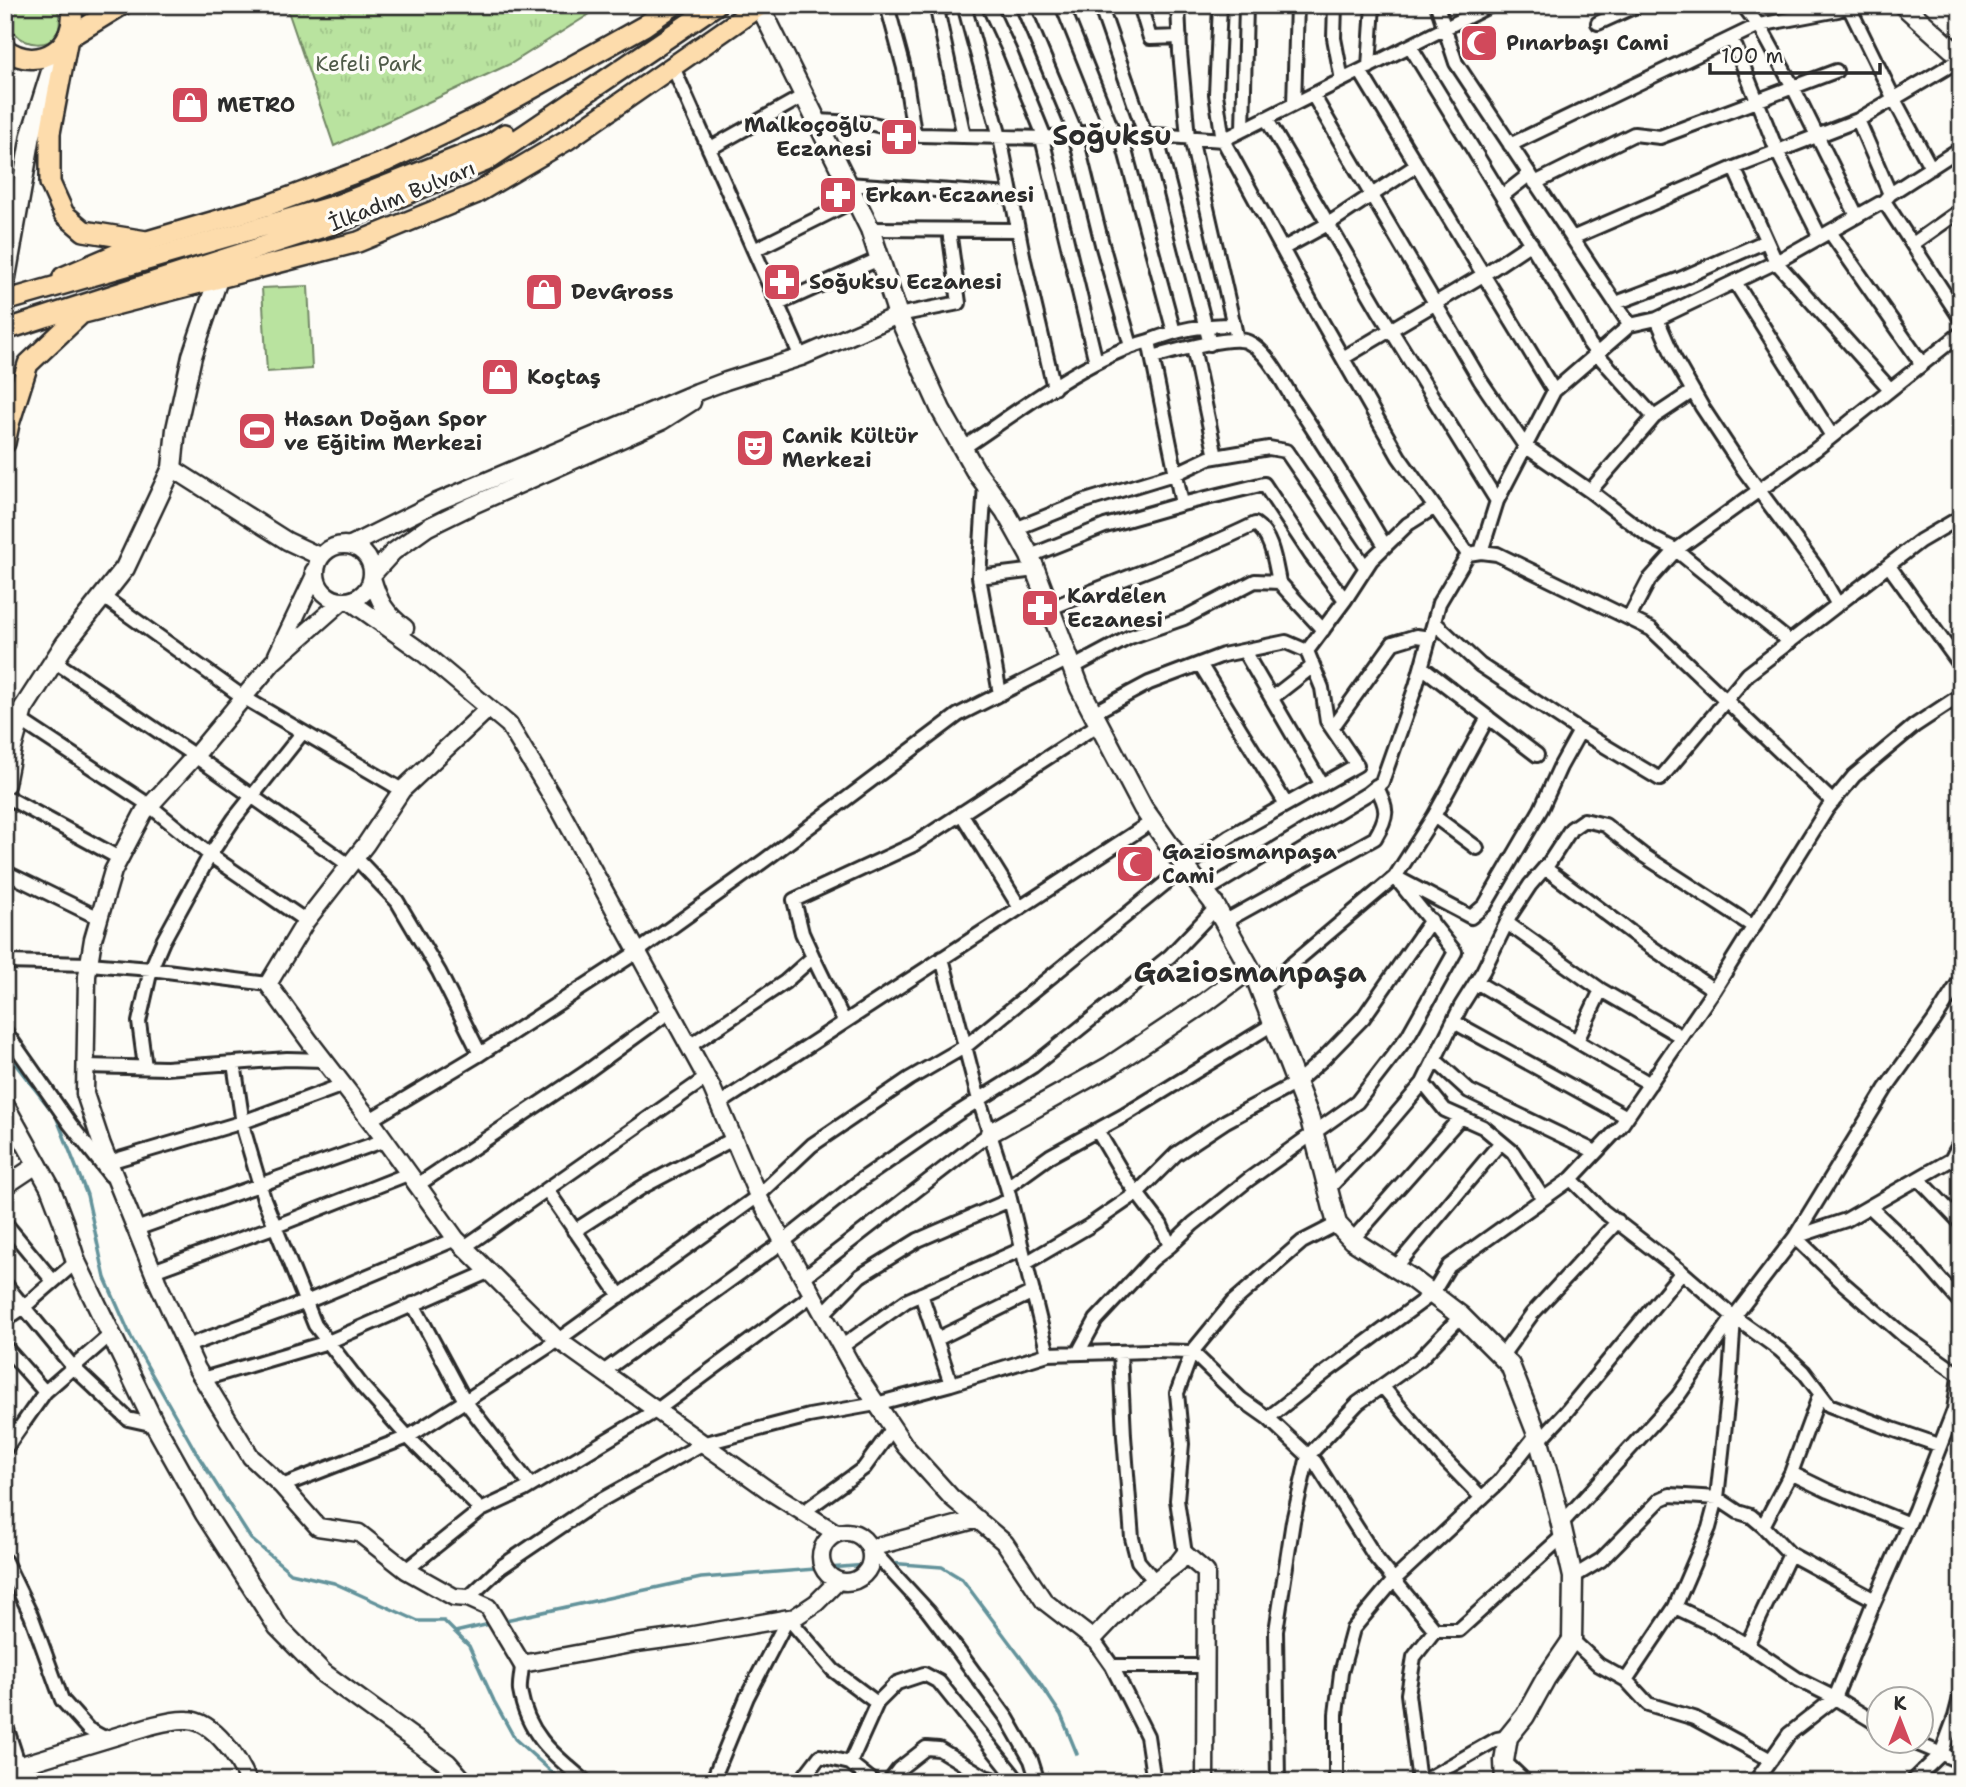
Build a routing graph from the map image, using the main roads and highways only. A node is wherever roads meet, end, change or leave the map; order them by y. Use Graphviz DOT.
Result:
graph roads {
  1 [pos="71,5"];
  2 [pos="122,5"];
  3 [pos="674,5"];
  4 [pos="694,5"];
  5 [pos="716,5"];
  6 [pos="1903,5"];
  7 [pos="761,6"];
  8 [pos="68,38"];
  9 [pos="5,48"];
  10 [pos="1961,53"];
  11 [pos="340,213"];
  12 [pos="147,241"];
  13 [pos="218,279"];
  14 [pos="8,294"];
  15 [pos="82,313"];
  16 [pos="10,329"];
  17 [pos="5,443"];
  18 [pos="5,784"];
  19 [pos="1250,969"];
  20 [pos="5,1106"];
  21 [pos="990,1133"];
  22 [pos="464,1782"];
  23 [pos="1505,1782"];
  1 -- 8 [label="main road"];
  2 -- 8 [label="main road"];
  3 -- 12 [label="main road, İlkadım Bulvarı"];
  4 -- 11 [label="main road, İlkadım Bulvarı"];
  5 -- 11 [label="main road, İlkadım Bulvarı"];
  6 -- 10 [label="main road"];
  7 -- 13 [label="main road, İlkadım Bulvarı"];
  7 -- 19 [label="main road"];
  8 -- 9 [label="main road"];
  8 -- 12 [label="main road"];
  8 -- 14 [label="main road"];
  11 -- 14 [label="main road, İlkadım Bulvarı"];
  11 -- 16 [label="main road, İlkadım Bulvarı"];
  12 -- 14 [label="main road, İlkadım Bulvarı"];
  13 -- 15 [label="main road, İlkadım Bulvarı"];
  13 -- 18 [label="main road"];
  15 -- 16 [label="main road, İlkadım Bulvarı"];
  15 -- 17 [label="main road"];
  19 -- 21 [label="main road"];
  19 -- 23 [label="main road"];
  20 -- 22 [label="main road"];
}
